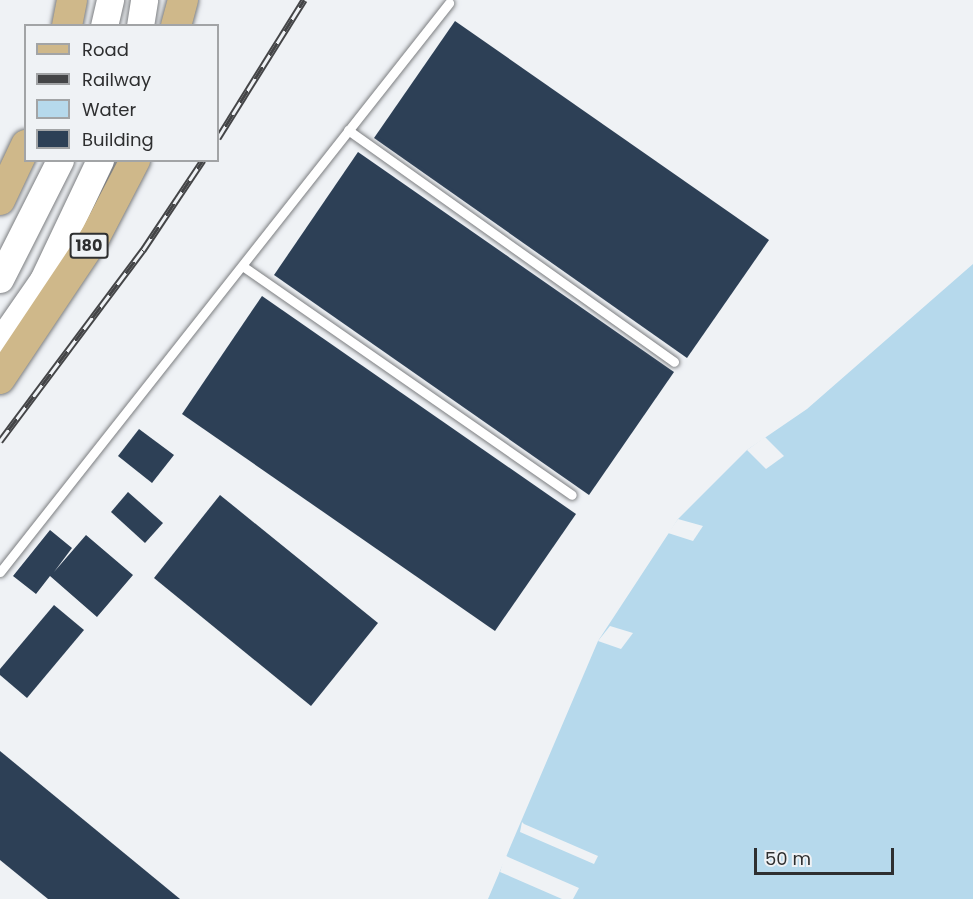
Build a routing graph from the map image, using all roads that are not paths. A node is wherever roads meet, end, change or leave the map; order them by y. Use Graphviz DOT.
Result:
graph roads {
  1 [pos="72,0"];
  2 [pos="110,0"];
  3 [pos="144,0"];
  4 [pos="183,0"];
  5 [pos="448,3"];
  6 [pos="67,24"];
  7 [pos="104,24"];
  8 [pos="140,24"];
  9 [pos="177,24"];
  10 [pos="348,130"];
  11 [pos="24,149"];
  12 [pos="59,162"];
  13 [pos="99,162"];
  14 [pos="134,162"];
  15 [pos="0,200"];
  16 [pos="244,267"];
  17 [pos="0,279"];
  18 [pos="0,342"];
  19 [pos="674,362"];
  20 [pos="0,379"];
  21 [pos="572,495"];
  22 [pos="0,572"];
  1 -- 6 [label="main road"];
  2 -- 7 [label="main road"];
  3 -- 8 [label="main road"];
  4 -- 9 [label="main road"];
  5 -- 10 [label="lane"];
  10 -- 16 [label="lane"];
  10 -- 19 [label="lane"];
  11 -- 15 [label="main road"];
  12 -- 17 [label="main road"];
  13 -- 18 [label="main road"];
  14 -- 20 [label="main road, 180"];
  16 -- 21 [label="lane"];
  16 -- 22 [label="lane"];
}
